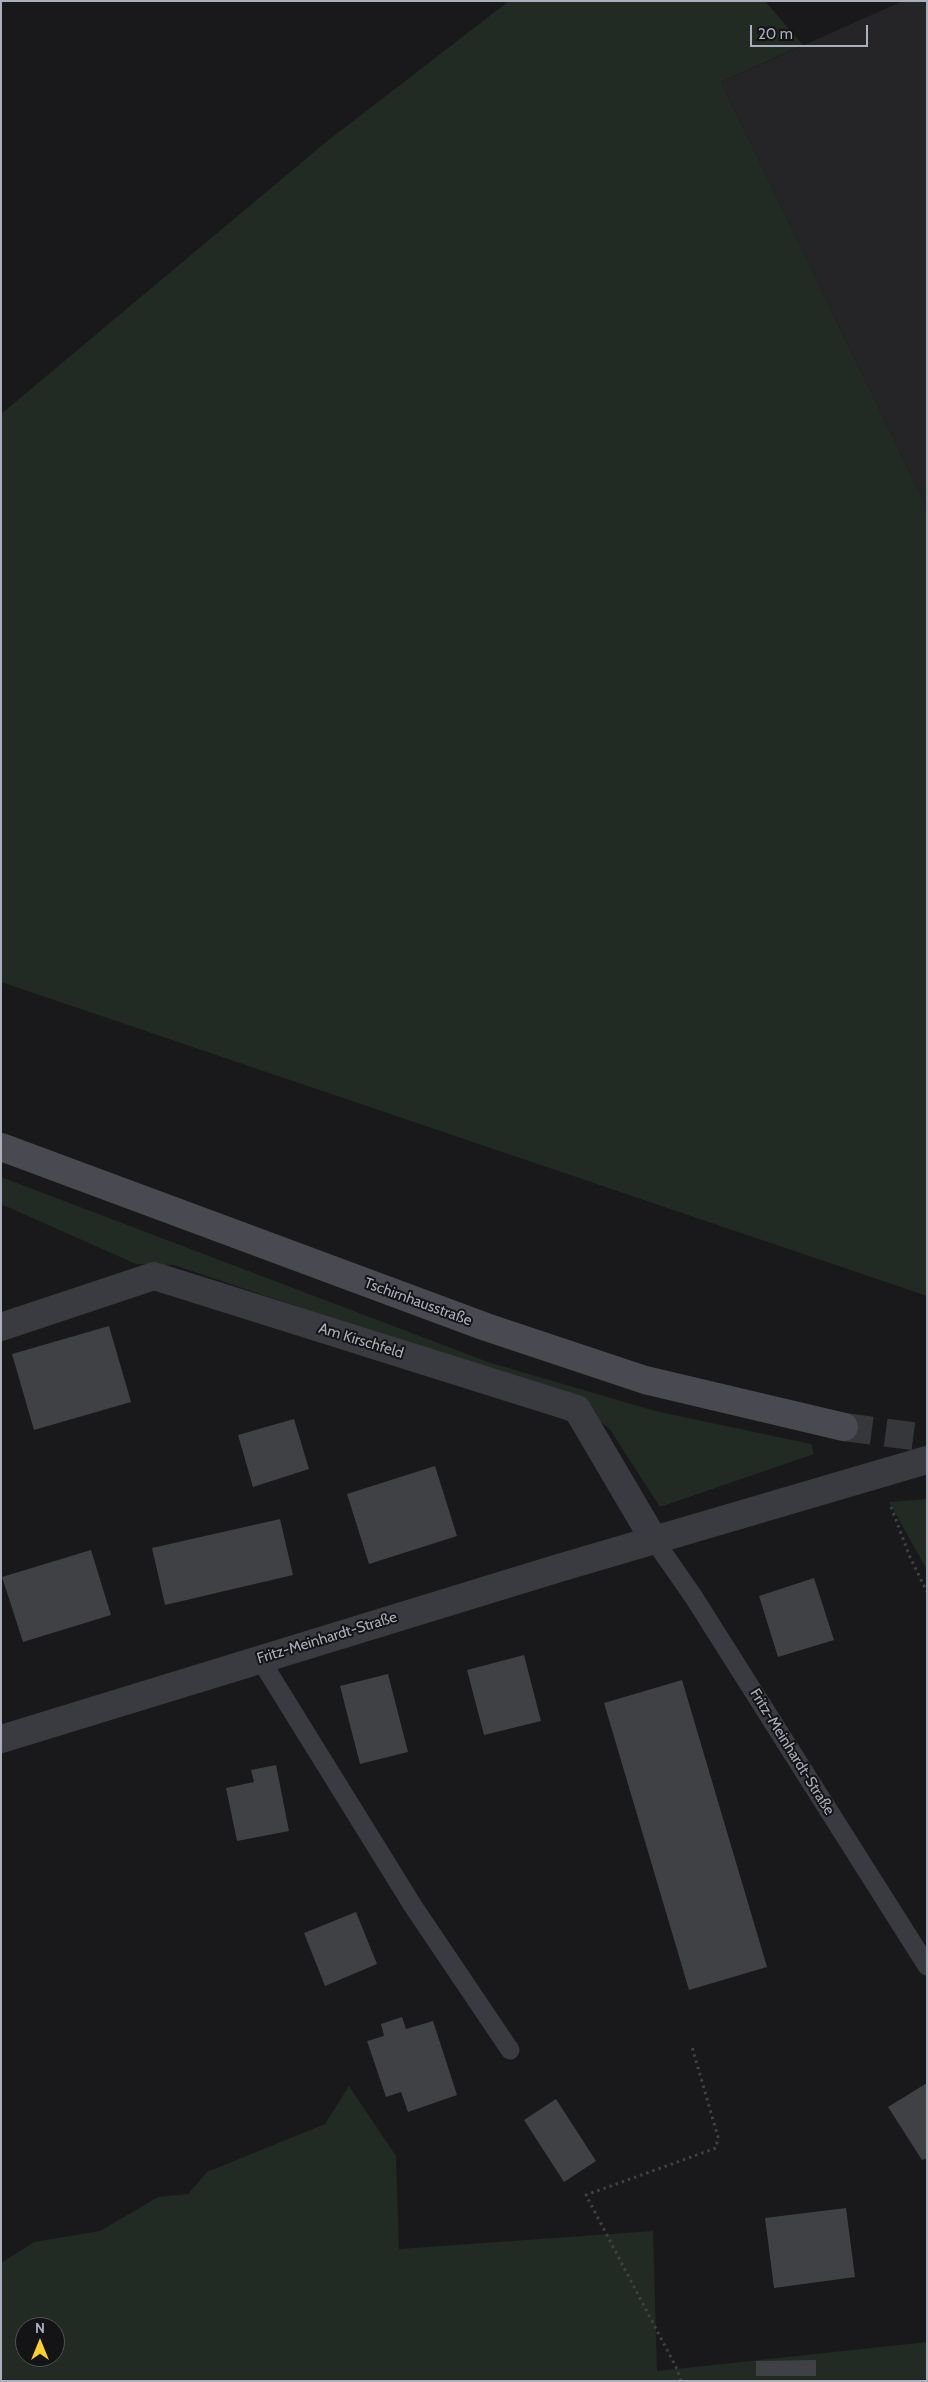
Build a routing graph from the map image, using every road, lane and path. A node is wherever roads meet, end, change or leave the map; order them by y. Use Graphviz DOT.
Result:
graph roads {
  1 [pos="1,1147"];
  2 [pos="1,1327"];
  3 [pos="844,1427"];
  4 [pos="927,1460"];
  5 [pos="879,1474"];
  6 [pos="654,1540"];
  7 [pos="927,1592"];
  8 [pos="260,1659"];
  9 [pos="1,1738"];
  10 [pos="927,1966"];
  11 [pos="692,2047"];
  12 [pos="510,2050"];
  13 [pos="682,2381"];
  1 -- 3 [label="main road, Tschirnhausstraße"];
  2 -- 6 [label="street, Am Kirschfeld"];
  4 -- 5 [label="street, Fritz-Meinhardt-Straße"];
  5 -- 6 [label="street, Fritz-Meinhardt-Straße"];
  5 -- 7 [label="path"];
  6 -- 8 [label="street, Fritz-Meinhardt-Straße"];
  6 -- 10 [label="lane, Fritz-Meinhardt-Straße"];
  8 -- 9 [label="street, Fritz-Meinhardt-Straße"];
  8 -- 12 [label="lane"];
  11 -- 13 [label="path"];
}
